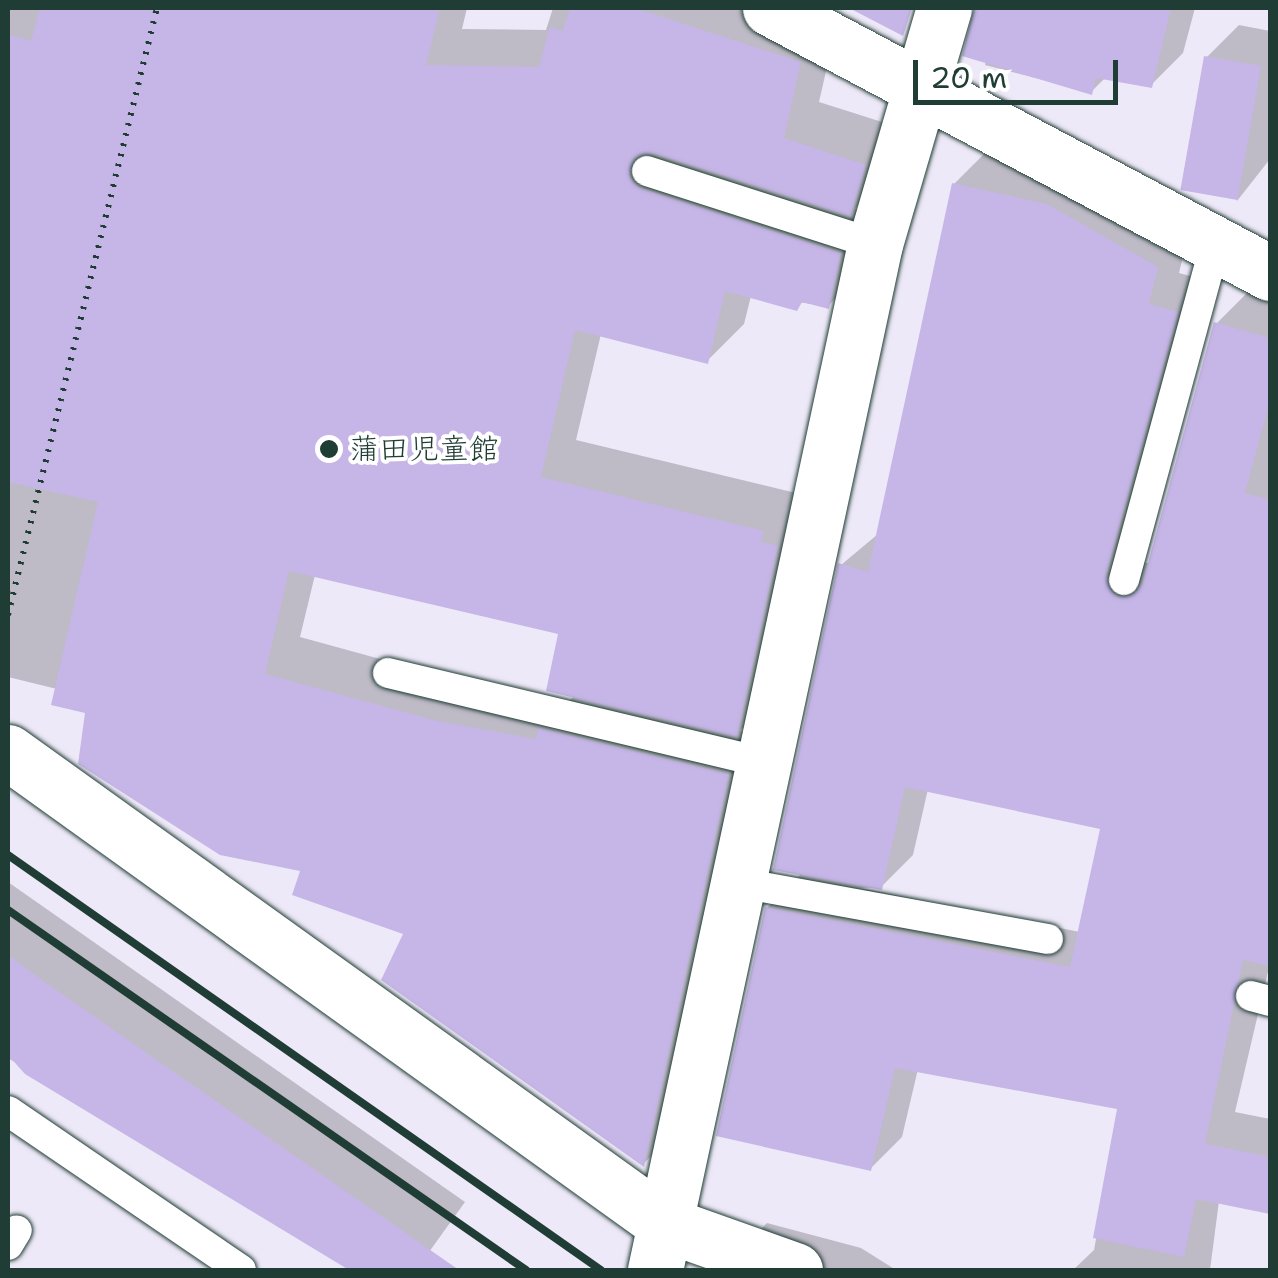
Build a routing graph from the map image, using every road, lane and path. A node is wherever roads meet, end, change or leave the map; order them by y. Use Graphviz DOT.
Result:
graph roads {
  1 [pos="157,8"];
  2 [pos="770,8"];
  3 [pos="944,8"];
  4 [pos="925,86"];
  5 [pos="647,171"];
  6 [pos="876,244"];
  7 [pos="1215,246"];
  8 [pos="1270,273"];
  9 [pos="1124,580"];
  10 [pos="8,615"];
  11 [pos="388,673"];
  12 [pos="8,752"];
  13 [pos="766,763"];
  14 [pos="740,883"];
  15 [pos="1048,939"];
  16 [pos="8,1111"];
  17 [pos="660,1248"];
  18 [pos="242,1270"];
  19 [pos="795,1270"];
  1 -- 10 [label="path"];
  2 -- 4 [label="street"];
  3 -- 4 [label="street"];
  4 -- 6 [label="street"];
  4 -- 7 [label="street"];
  5 -- 6 [label="lane"];
  6 -- 13 [label="street"];
  7 -- 8 [label="street"];
  7 -- 9 [label="lane"];
  11 -- 13 [label="lane"];
  12 -- 17 [label="street"];
  13 -- 14 [label="street"];
  14 -- 15 [label="lane"];
  14 -- 17 [label="street"];
  16 -- 18 [label="lane"];
  17 -- 19 [label="street"];
}
